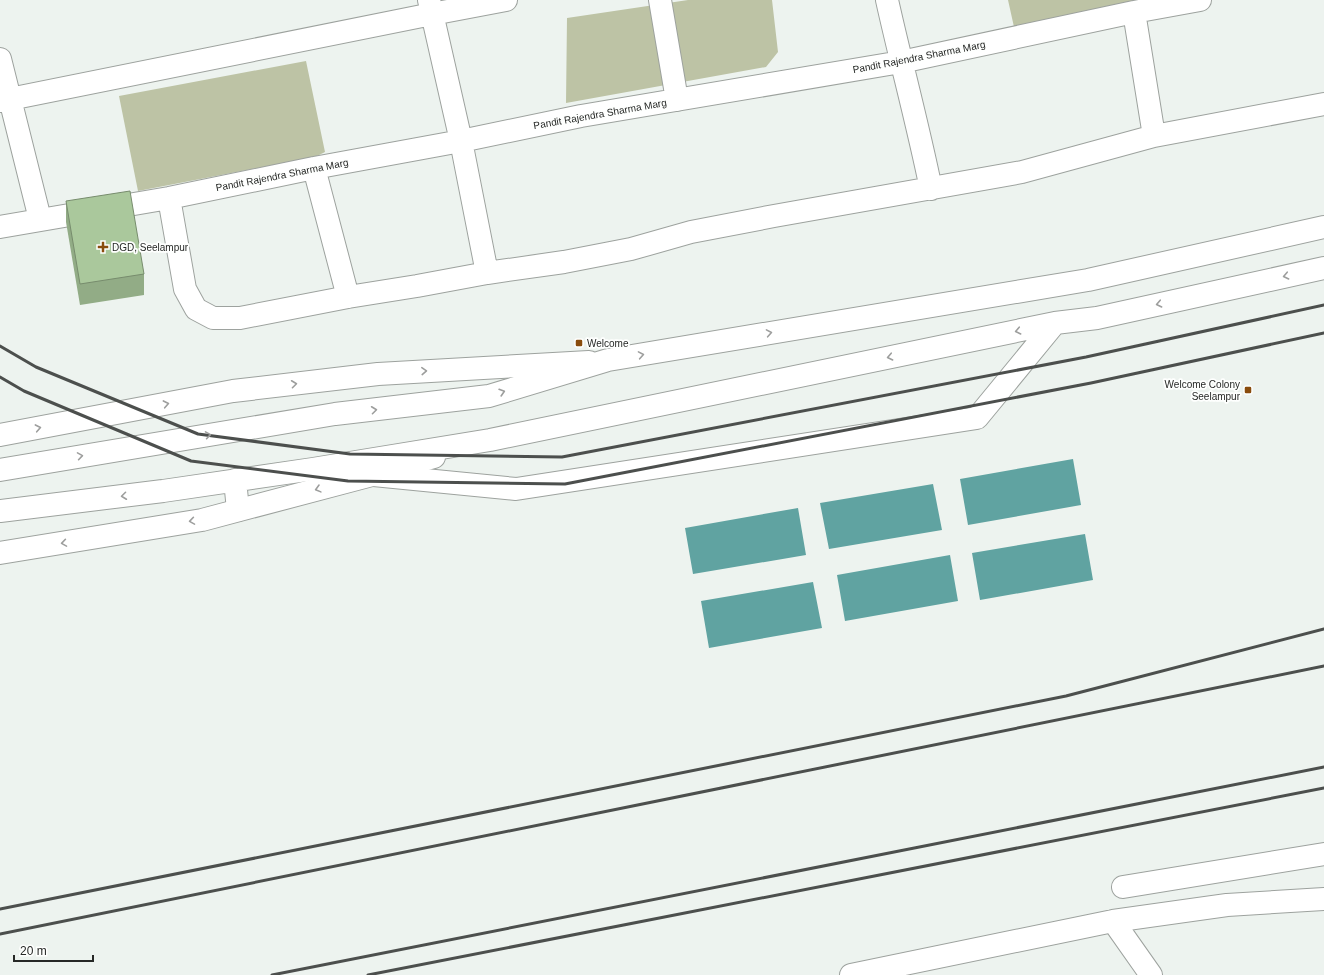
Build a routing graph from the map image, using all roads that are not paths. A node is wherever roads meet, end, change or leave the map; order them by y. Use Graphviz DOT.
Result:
graph roads {
  1 [pos="506,0"];
  2 [pos="660,0"];
  3 [pos="887,0"];
  4 [pos="1200,0"];
  5 [pos="430,7"];
  6 [pos="1134,12"];
  7 [pos="0,59"];
  8 [pos="901,62"];
  9 [pos="677,100"];
  10 [pos="5,101"];
  11 [pos="1324,104"];
  12 [pos="1154,136"];
  13 [pos="461,141"];
  14 [pos="314,168"];
  15 [pos="931,189"];
  16 [pos="169,198"];
  17 [pos="40,219"];
  18 [pos="0,227"];
  19 [pos="1324,227"];
  20 [pos="1324,268"];
  21 [pos="487,273"];
  22 [pos="348,297"];
  23 [pos="1055,323"];
  24 [pos="608,360"];
  25 [pos="0,435"];
  26 [pos="490,440"];
  27 [pos="313,469"];
  28 [pos="0,470"];
  29 [pos="372,475"];
  30 [pos="235,480"];
  31 [pos="238,510"];
  32 [pos="0,511"];
  33 [pos="0,553"];
  34 [pos="1324,854"];
  35 [pos="1123,887"];
  36 [pos="1324,899"];
  37 [pos="1113,921"];
  38 [pos="851,975"];
  39 [pos="1151,975"];
  1 -- 5 [label="main road"];
  2 -- 9 [label="main road"];
  3 -- 8 [label="main road"];
  4 -- 6 [label="main road, Pandit Rajendra Sharma Marg"];
  5 -- 10 [label="main road"];
  5 -- 13 [label="main road"];
  6 -- 8 [label="main road, Pandit Rajendra Sharma Marg"];
  6 -- 12 [label="main road"];
  7 -- 10 [label="main road"];
  8 -- 9 [label="main road, Pandit Rajendra Sharma Marg"];
  8 -- 15 [label="main road"];
  9 -- 13 [label="main road, Pandit Rajendra Sharma Marg"];
  10 -- 17 [label="main road"];
  11 -- 12 [label="main road"];
  12 -- 15 [label="main road"];
  13 -- 14 [label="main road, Pandit Rajendra Sharma Marg"];
  13 -- 21 [label="main road"];
  14 -- 16 [label="main road, Pandit Rajendra Sharma Marg"];
  14 -- 22 [label="main road"];
  15 -- 21 [label="main road"];
  16 -- 17 [label="main road, Pandit Rajendra Sharma Marg"];
  16 -- 22 [label="main road"];
  17 -- 18 [label="main road, Pandit Rajendra Sharma Marg"];
  24 -- 19 [label="main road, one-way"];
  20 -- 23 [label="main road, one-way"];
  21 -- 22 [label="main road"];
  23 -- 26 [label="main road, one-way"];
  23 -- 29 [label="main road"];
  25 -- 24 [label="main road, one-way"];
  28 -- 24 [label="main road, one-way"];
  26 -- 27 [label="main road"];
  26 -- 29 [label="main road"];
  27 -- 29 [label="main road"];
  27 -- 30 [label="main road"];
  29 -- 31 [label="main road, one-way"];
  30 -- 31 [label="main road"];
  30 -- 32 [label="main road, one-way"];
  31 -- 33 [label="main road, one-way"];
  34 -- 35 [label="main road"];
  36 -- 37 [label="main road"];
  37 -- 38 [label="main road"];
  37 -- 39 [label="main road"];
}
